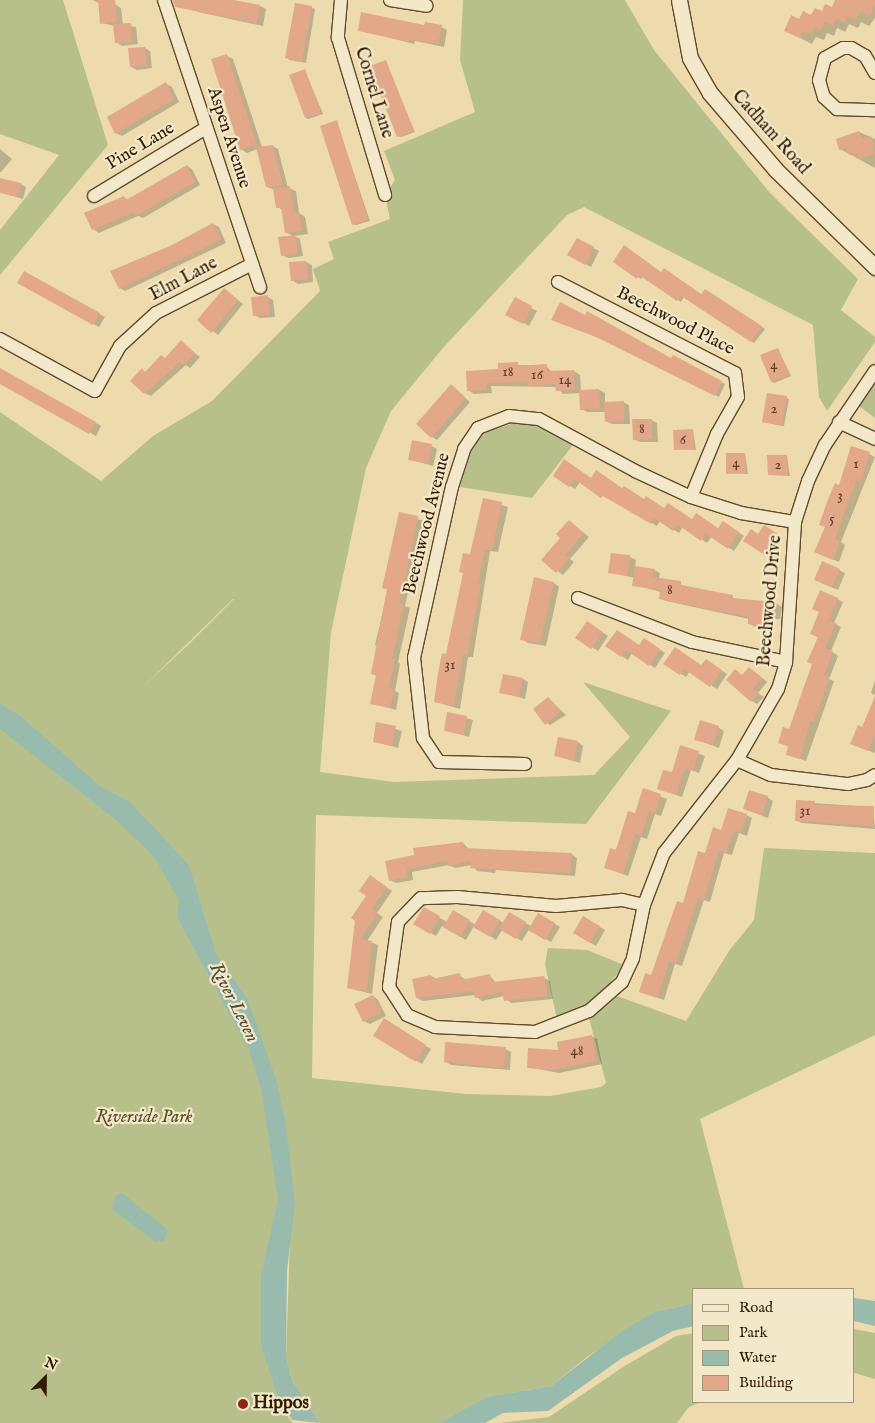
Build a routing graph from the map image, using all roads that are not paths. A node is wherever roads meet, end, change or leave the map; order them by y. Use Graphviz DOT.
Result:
graph roads {
  1 [pos="164,0"];
  2 [pos="341,0"];
  3 [pos="390,0"];
  4 [pos="679,0"];
  5 [pos="428,6"];
  6 [pos="875,73"];
  7 [pos="875,110"];
  8 [pos="206,128"];
  9 [pos="385,195"];
  10 [pos="94,196"];
  11 [pos="252,264"];
  12 [pos="875,267"];
  13 [pos="558,282"];
  14 [pos="260,287"];
  15 [pos="0,338"];
  16 [pos="875,371"];
  17 [pos="839,422"];
  18 [pos="875,439"];
  19 [pos="692,497"];
  20 [pos="795,522"];
  21 [pos="578,598"];
  22 [pos="786,662"];
  23 [pos="737,760"];
  24 [pos="525,764"];
  25 [pos="875,775"];
  26 [pos="644,906"];
  1 -- 8 [label="street, Aspen Avenue"];
  2 -- 9 [label="street, Cornel Lane"];
  3 -- 5 [label="street"];
  4 -- 12 [label="street, Cadham Road"];
  6 -- 7 [label="street"];
  8 -- 10 [label="street, Pine Lane"];
  8 -- 11 [label="street, Aspen Avenue"];
  11 -- 14 [label="street, Aspen Avenue"];
  11 -- 15 [label="street, Elm Lane"];
  13 -- 19 [label="street, Beechwood Place"];
  16 -- 17 [label="street, Beechwood Drive"];
  17 -- 18 [label="street"];
  17 -- 20 [label="street, Beechwood Drive"];
  19 -- 20 [label="street, Beechwood Avenue"];
  19 -- 24 [label="street, Beechwood Avenue"];
  20 -- 22 [label="street, Beechwood Drive"];
  21 -- 22 [label="street"];
  22 -- 23 [label="street, Beechwood Drive"];
  23 -- 25 [label="street"];
  23 -- 26 [label="street, Beechwood Drive"];
  26 -- 26 [label="street, Beechwood Drive"];
}
